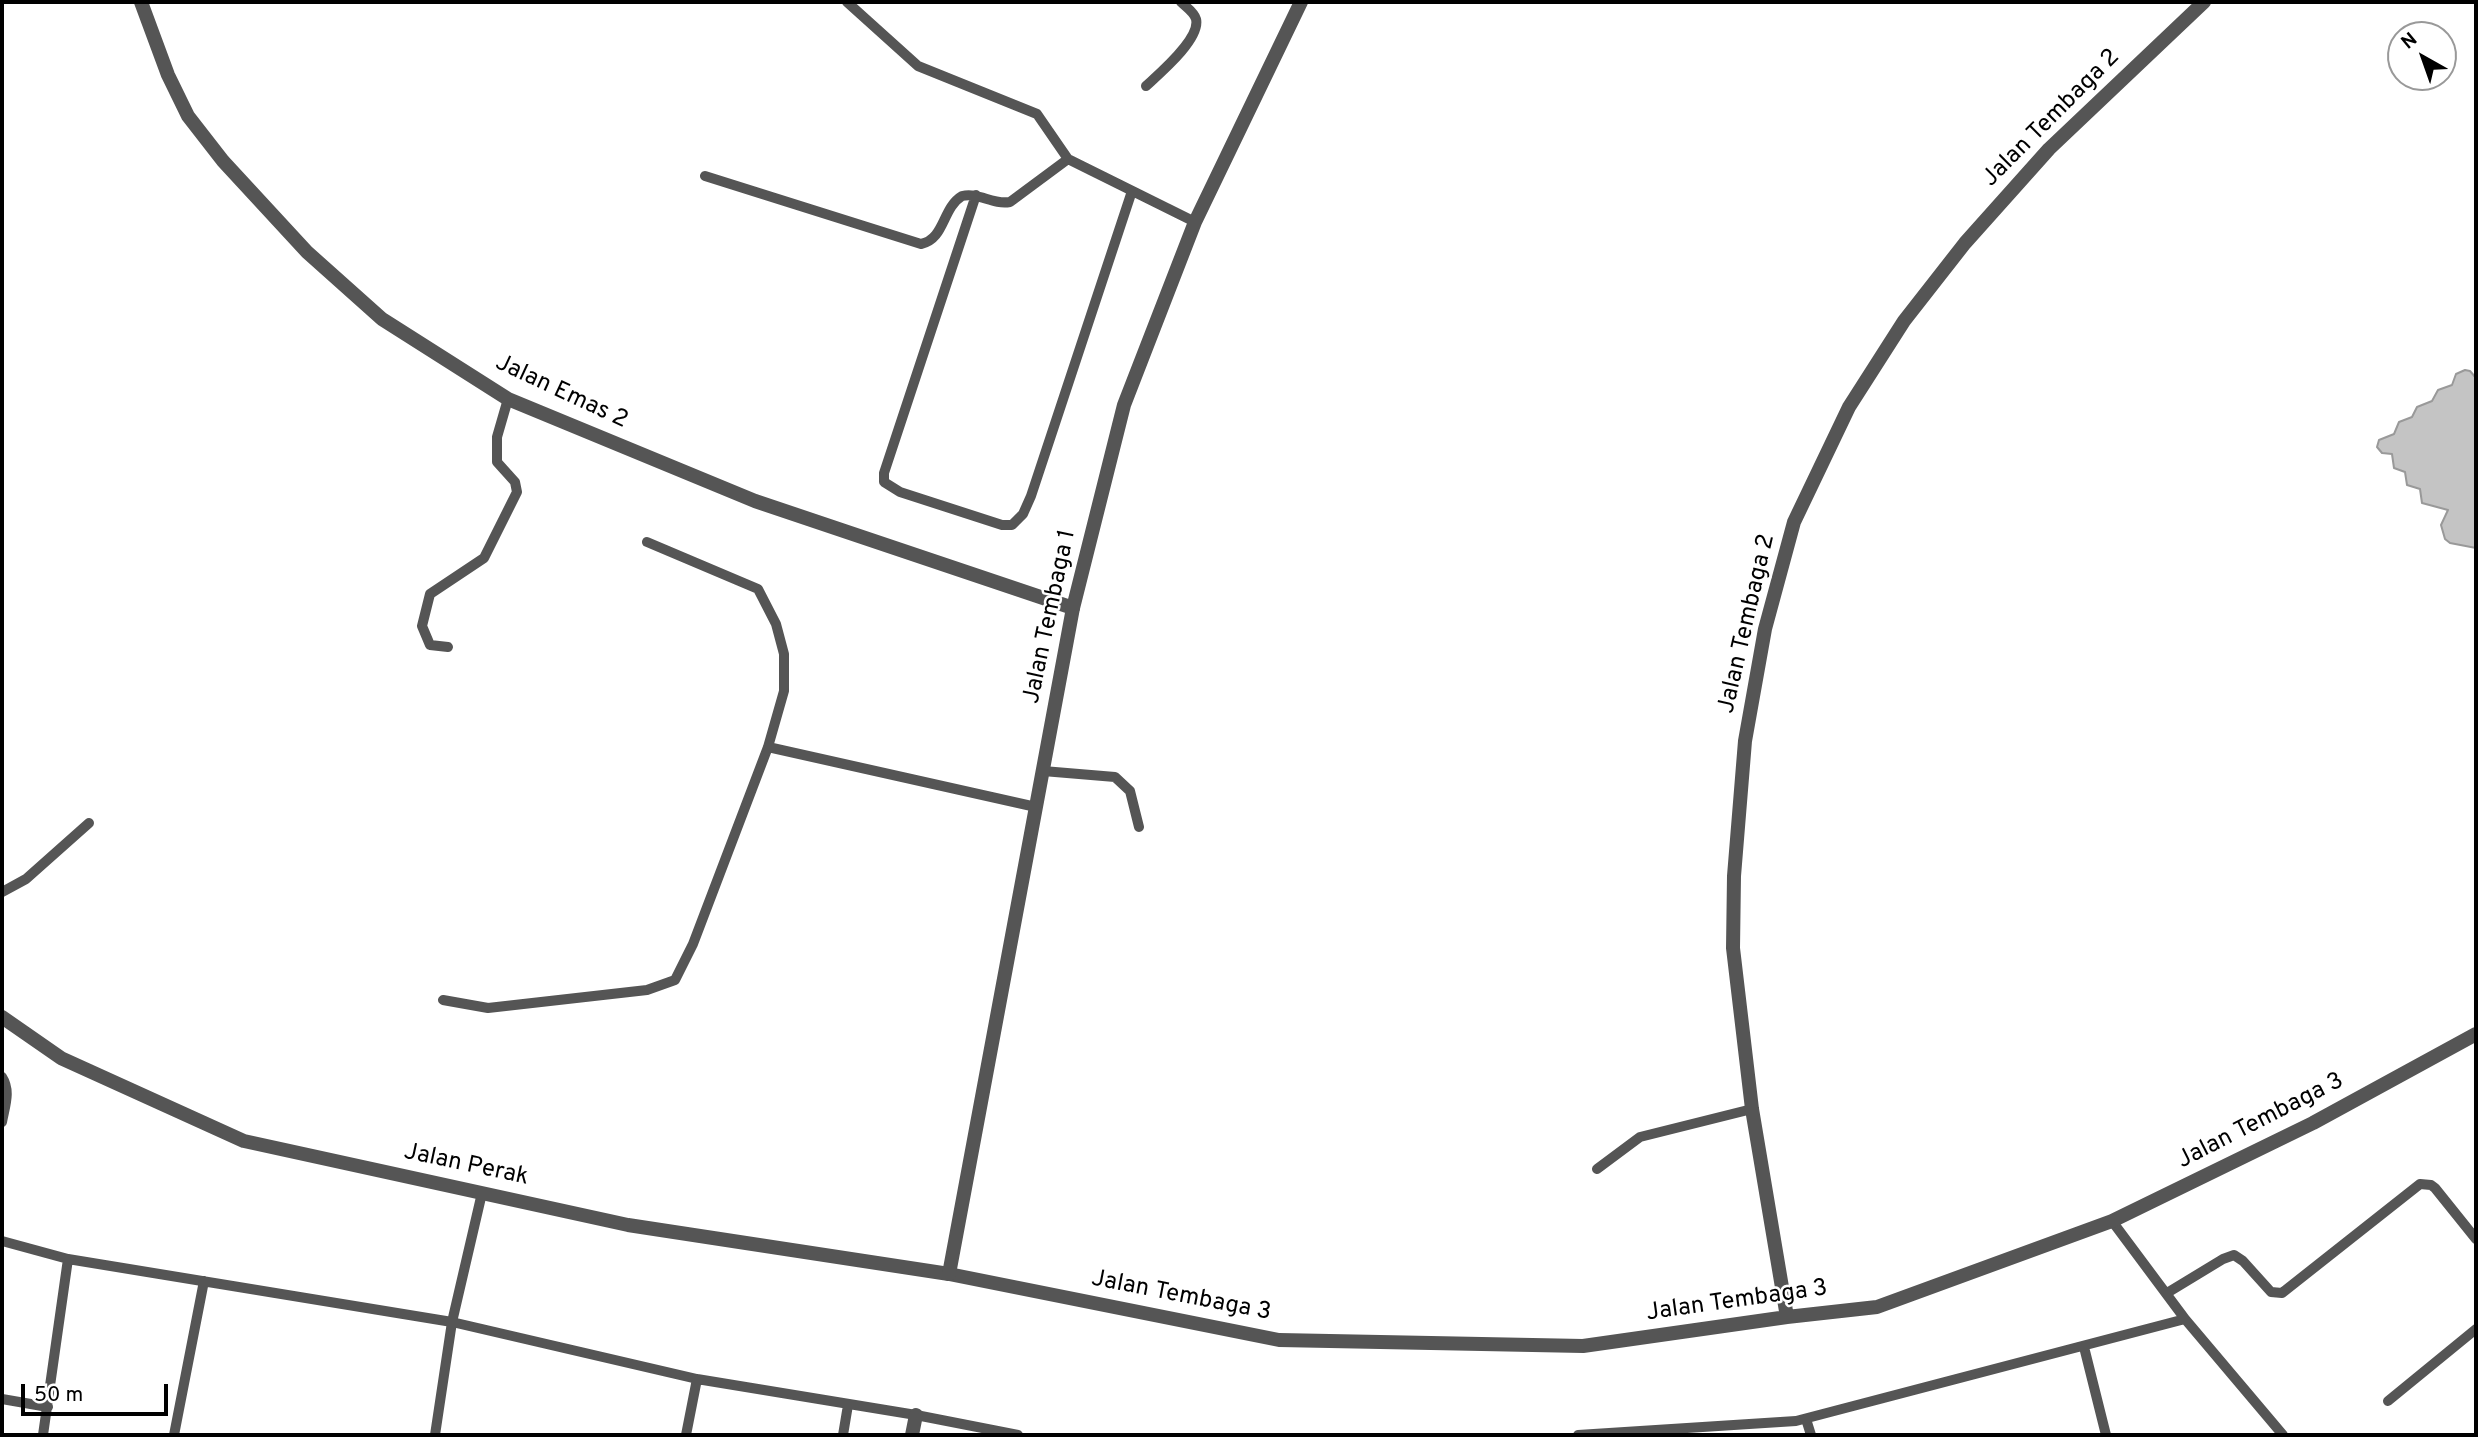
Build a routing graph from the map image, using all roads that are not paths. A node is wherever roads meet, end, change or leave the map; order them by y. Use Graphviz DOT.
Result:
graph roads {
  1 [pos="141,2"];
  2 [pos="847,2"];
  3 [pos="1181,2"];
  4 [pos="1301,2"];
  5 [pos="2204,2"];
  6 [pos="1146,86"];
  7 [pos="1068,159"];
  8 [pos="705,176"];
  9 [pos="1132,191"];
  10 [pos="976,195"];
  11 [pos="1195,222"];
  12 [pos="508,400"];
  13 [pos="647,542"];
  14 [pos="1073,608"];
  15 [pos="447,648"];
  16 [pos="768,747"];
  17 [pos="1043,771"];
  18 [pos="1036,807"];
  19 [pos="89,823"];
  20 [pos="1139,827"];
  21 [pos="2,892"];
  22 [pos="443,1000"];
  23 [pos="2,1017"];
  24 [pos="2476,1034"];
  25 [pos="2,1077"];
  26 [pos="1752,1109"];
  27 [pos="2,1122"];
  28 [pos="1597,1169"];
  29 [pos="482,1193"];
  30 [pos="2112,1221"];
  31 [pos="2476,1239"];
  32 [pos="2,1241"];
  33 [pos="68,1259"];
  34 [pos="949,1274"];
  35 [pos="204,1281"];
  36 [pos="2167,1293"];
  37 [pos="1787,1317"];
  38 [pos="2185,1319"];
  39 [pos="452,1322"];
  40 [pos="2476,1329"];
  41 [pos="2084,1347"];
  42 [pos="697,1380"];
  43 [pos="2,1399"];
  44 [pos="2388,1401"];
  45 [pos="848,1405"];
  46 [pos="48,1407"];
  47 [pos="916,1415"];
  48 [pos="1807,1419"];
  49 [pos="1708,1431"];
  50 [pos="43,1435"];
  51 [pos="174,1435"];
  52 [pos="435,1435"];
  53 [pos="686,1435"];
  54 [pos="843,1435"];
  55 [pos="912,1435"];
  56 [pos="1018,1435"];
  57 [pos="1578,1435"];
  58 [pos="1811,1435"];
  59 [pos="2106,1435"];
  60 [pos="2283,1435"];
  1 -- 12 [label="street, Jalan Emas 2"];
  2 -- 7 [label="lane"];
  3 -- 6 [label="lane"];
  4 -- 11 [label="street, Jalan Tembaga 1"];
  5 -- 26 [label="street, Jalan Tembaga 2"];
  7 -- 9 [label="lane"];
  7 -- 10 [label="lane"];
  8 -- 10 [label="lane"];
  9 -- 10 [label="lane"];
  9 -- 11 [label="lane"];
  11 -- 14 [label="street, Jalan Tembaga 1"];
  12 -- 14 [label="street, Jalan Emas 2"];
  12 -- 15 [label="lane"];
  13 -- 16 [label="lane"];
  14 -- 17 [label="street, Jalan Tembaga 1"];
  16 -- 18 [label="lane"];
  16 -- 22 [label="lane"];
  17 -- 18 [label="street, Jalan Tembaga 1"];
  17 -- 20 [label="lane"];
  18 -- 34 [label="street, Jalan Tembaga 1"];
  19 -- 21 [label="lane"];
  23 -- 29 [label="street, Jalan Perak"];
  24 -- 30 [label="street, Jalan Tembaga 3"];
  25 -- 27 [label="lane"];
  26 -- 28 [label="lane"];
  26 -- 37 [label="street, Jalan Tembaga 2"];
  29 -- 34 [label="street, Jalan Perak"];
  29 -- 39 [label="lane"];
  30 -- 36 [label="lane"];
  30 -- 37 [label="street, Jalan Tembaga 3"];
  31 -- 36 [label="lane"];
  32 -- 33 [label="lane"];
  33 -- 35 [label="lane"];
  33 -- 46 [label="lane"];
  34 -- 37 [label="street, Jalan Tembaga 3"];
  35 -- 39 [label="lane"];
  35 -- 51 [label="lane"];
  36 -- 38 [label="lane"];
  38 -- 41 [label="lane"];
  38 -- 60 [label="lane"];
  39 -- 42 [label="lane"];
  39 -- 52 [label="lane"];
  40 -- 44 [label="lane"];
  41 -- 48 [label="lane"];
  41 -- 59 [label="lane"];
  42 -- 45 [label="lane"];
  42 -- 53 [label="lane"];
  43 -- 46 [label="lane"];
  45 -- 47 [label="lane"];
  45 -- 54 [label="lane"];
  46 -- 50 [label="lane"];
  47 -- 55 [label="street"];
  47 -- 56 [label="lane"];
  48 -- 49 [label="lane"];
  48 -- 58 [label="lane"];
  49 -- 57 [label="lane"];
}
